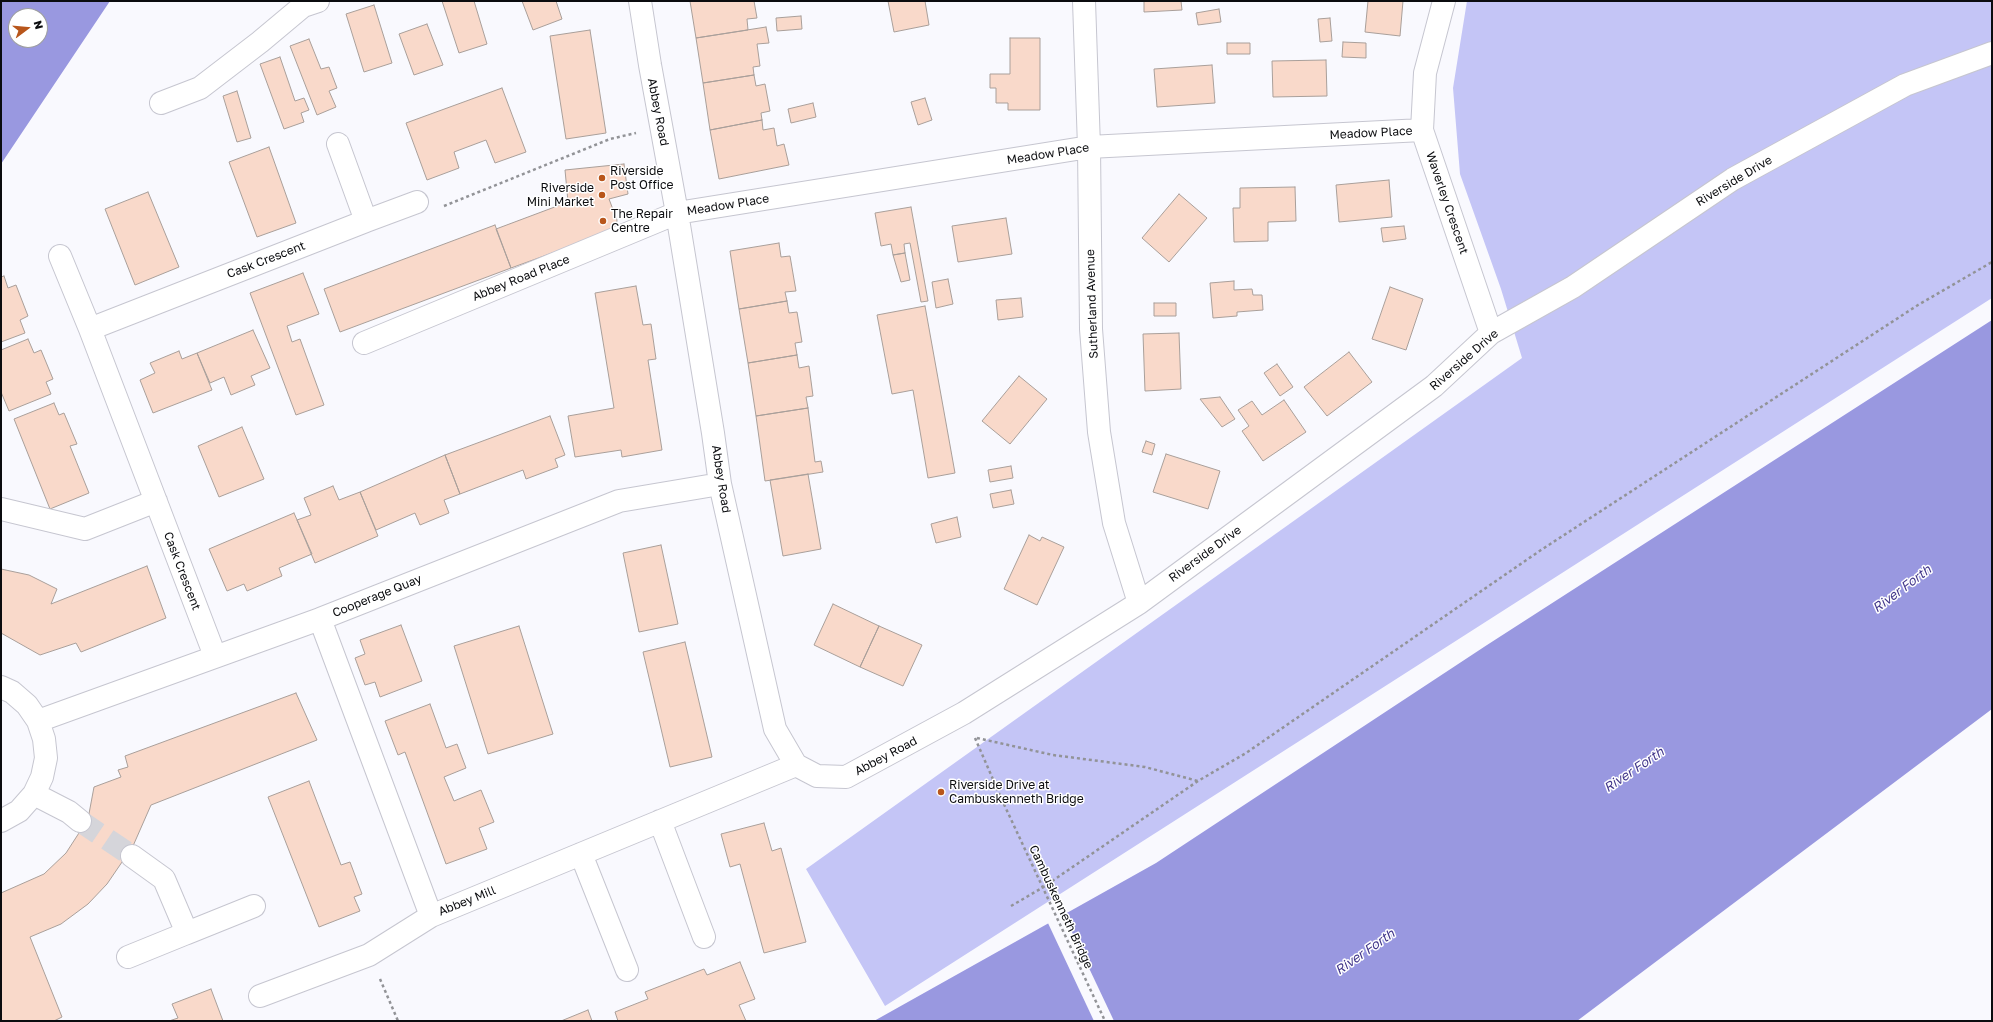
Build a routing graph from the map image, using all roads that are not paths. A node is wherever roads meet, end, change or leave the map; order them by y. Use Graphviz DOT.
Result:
graph roads {
  1 [pos="640,1"];
  2 [pos="1084,1"];
  3 [pos="1444,1"];
  4 [pos="303,3"];
  5 [pos="1992,53"];
  6 [pos="161,103"];
  7 [pos="1422,130"];
  8 [pos="338,144"];
  9 [pos="1089,147"];
  10 [pos="417,202"];
  11 [pos="677,213"];
  12 [pos="366,221"];
  13 [pos="60,256"];
  14 [pos="90,329"];
  15 [pos="1491,333"];
  16 [pos="364,343"];
  17 [pos="720,484"];
  18 [pos="156,501"];
  19 [pos="1,509"];
  20 [pos="1139,603"];
  21 [pos="320,619"];
  22 [pos="215,656"];
  23 [pos="1,687"];
  24 [pos="964,713"];
  25 [pos="38,721"];
  26 [pos="796,765"];
  27 [pos="34,794"];
  28 [pos="1,821"];
  29 [pos="80,821"];
  30 [pos="660,821"];
  31 [pos="581,854"];
  32 [pos="132,856"];
  33 [pos="254,906"];
  34 [pos="431,916"];
  35 [pos="186,933"];
  36 [pos="704,938"];
  37 [pos="128,957"];
  38 [pos="627,970"];
  39 [pos="260,996"];
  1 -- 11 [label="street, Abbey Road"];
  2 -- 9 [label="street, Sutherland Avenue"];
  3 -- 7 [label="street, Waverley Crescent"];
  4 -- 6 [label="street"];
  5 -- 15 [label="street, Riverside Drive"];
  7 -- 9 [label="street, Meadow Place"];
  7 -- 15 [label="street, Waverley Crescent"];
  8 -- 12 [label="street"];
  9 -- 11 [label="street, Meadow Place"];
  9 -- 20 [label="street, Sutherland Avenue"];
  10 -- 12 [label="street, Cask Crescent"];
  11 -- 16 [label="street, Abbey Road Place"];
  11 -- 17 [label="street, Abbey Road"];
  12 -- 14 [label="street, Cask Crescent"];
  13 -- 14 [label="street, Cask Crescent"];
  14 -- 18 [label="street, Cask Crescent"];
  15 -- 20 [label="street, Riverside Drive"];
  17 -- 21 [label="street, Cooperage Quay"];
  17 -- 26 [label="street, Abbey Road"];
  18 -- 19 [label="street"];
  18 -- 22 [label="street, Cask Crescent"];
  20 -- 24 [label="street, Riverside Drive"];
  21 -- 22 [label="street, Cooperage Quay"];
  21 -- 34 [label="street, Abbey Mill"];
  22 -- 25 [label="street, Cooperage Quay"];
  23 -- 25 [label="street"];
  24 -- 26 [label="street, Abbey Road"];
  25 -- 27 [label="street"];
  26 -- 30 [label="street, Abbey Mill"];
  27 -- 28 [label="street"];
  27 -- 29 [label="street"];
  30 -- 31 [label="street, Abbey Mill"];
  30 -- 36 [label="street"];
  31 -- 34 [label="street, Abbey Mill"];
  31 -- 38 [label="street"];
  32 -- 35 [label="street"];
  33 -- 35 [label="street"];
  34 -- 39 [label="street"];
  35 -- 37 [label="street"];
}
